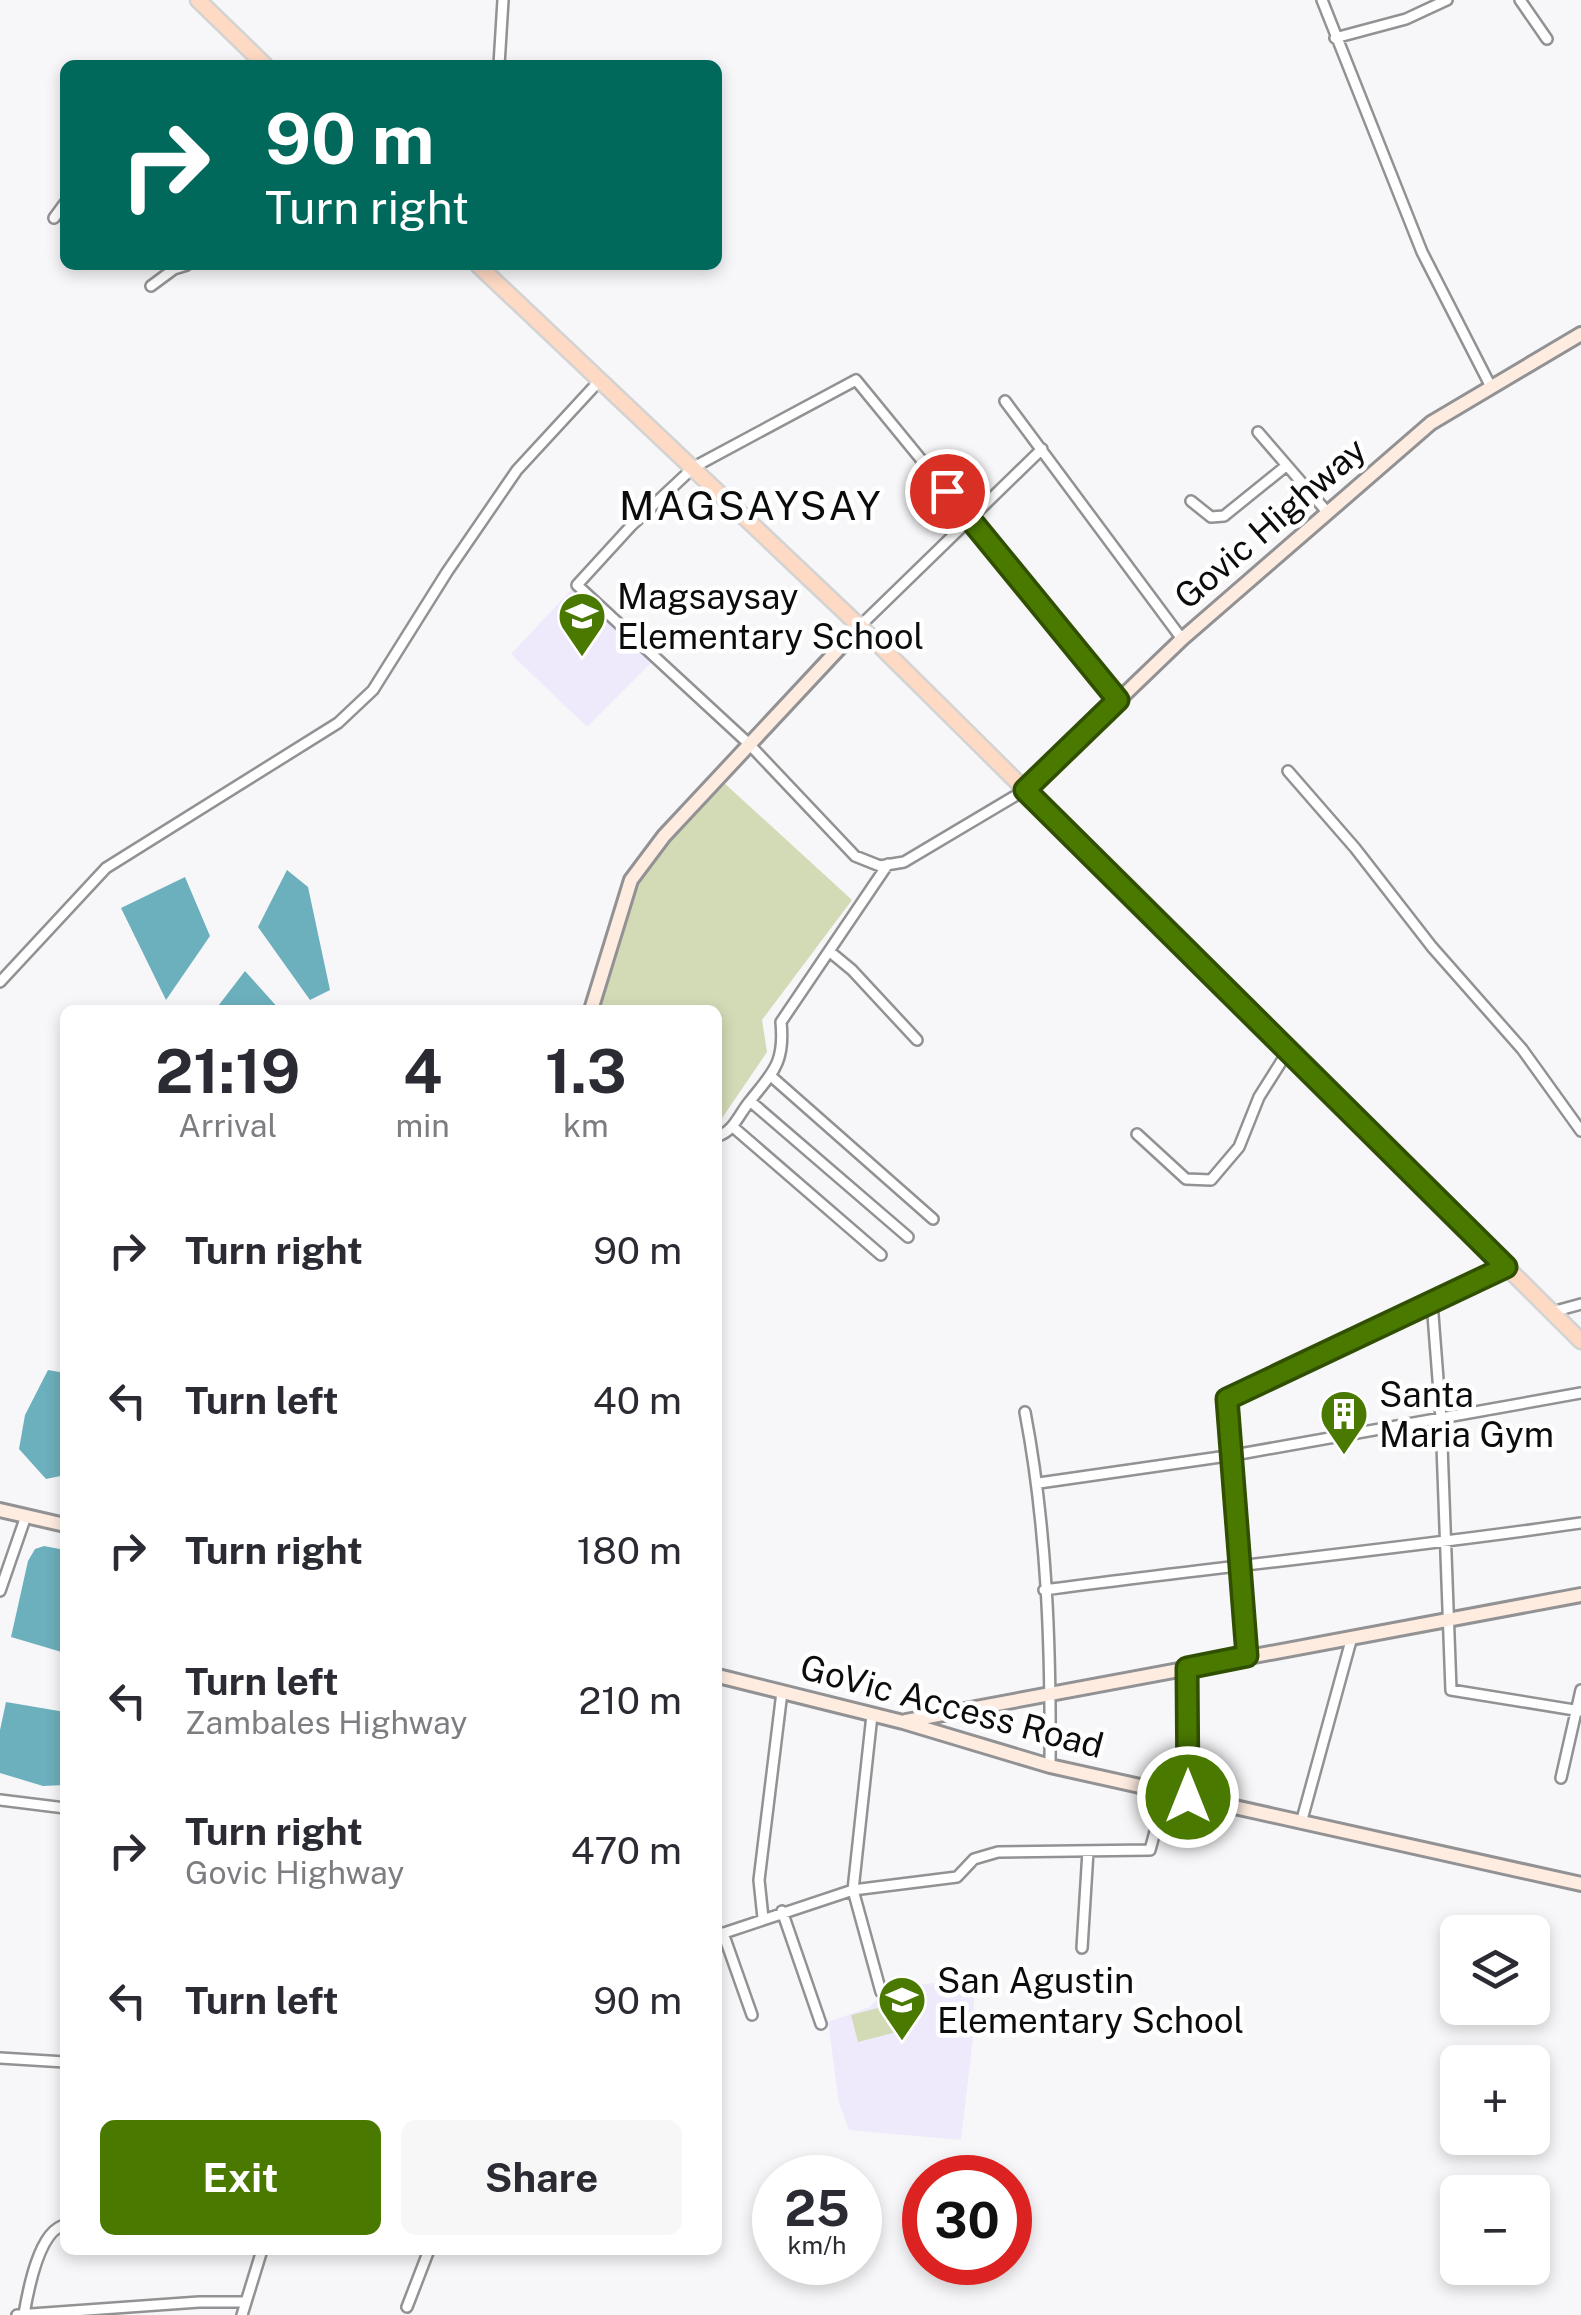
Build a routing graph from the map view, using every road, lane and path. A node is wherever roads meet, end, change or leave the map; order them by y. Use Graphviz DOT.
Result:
graph roads {
  1 [pos="198,0"];
  2 [pos="503,0"];
  3 [pos="1322,0"];
  4 [pos="1447,0"];
  5 [pos="1520,0"];
  6 [pos="1335,38"];
  7 [pos="1547,40"];
  8 [pos="260,60"];
  9 [pos="499,60"];
  10 [pos="60,210"];
  11 [pos="54,218"];
  12 [pos="173,270"];
  13 [pos="484,270"];
  14 [pos="151,286"];
  15 [pos="1581,334"];
  16 [pos="601,378"];
  17 [pos="1490,385"];
  18 [pos="1005,400"];
  19 [pos="1258,432"];
  20 [pos="1042,449"];
  21 [pos="1286,466"];
  22 [pos="694,467"];
  23 [pos="1191,501"];
  24 [pos="1328,513"];
  25 [pos="970,519"];
  26 [pos="860,626"];
  27 [pos="1182,639"];
  28 [pos="1118,700"];
  29 [pos="748,743"];
  30 [pos="1288,771"];
  31 [pos="1025,790"];
  32 [pos="888,864"];
  33 [pos="829,951"];
  34 [pos="0,982"];
  35 [pos="594,1005"];
  36 [pos="917,1040"];
  37 [pos="1288,1050"];
  38 [pos="772,1077"];
  39 [pos="750,1102"];
  40 [pos="732,1126"];
  41 [pos="1581,1131"];
  42 [pos="722,1133"];
  43 [pos="1137,1134"];
  44 [pos="933,1218"];
  45 [pos="908,1237"];
  46 [pos="881,1255"];
  47 [pos="1506,1267"];
  48 [pos="1432,1302"];
  49 [pos="1581,1304"];
  50 [pos="1552,1312"];
  51 [pos="1581,1341"];
  52 [pos="1581,1393"];
  53 [pos="1026,1412"];
  54 [pos="1441,1418"];
  55 [pos="1234,1455"];
  56 [pos="1039,1483"];
  57 [pos="0,1510"];
  58 [pos="26,1516"];
  59 [pos="1581,1523"];
  60 [pos="60,1524"];
  61 [pos="1446,1542"];
  62 [pos="1240,1564"];
  63 [pos="1044,1590"];
  64 [pos="0,1591"];
  65 [pos="1581,1595"];
  66 [pos="1450,1618"];
  67 [pos="1352,1637"];
  68 [pos="1247,1656"];
  69 [pos="1187,1668"];
  70 [pos="722,1677"];
  71 [pos="1581,1690"];
  72 [pos="782,1692"];
  73 [pos="1050,1694"];
  74 [pos="1579,1711"];
  75 [pos="872,1715"];
  76 [pos="903,1722"];
  77 [pos="1050,1766"];
  78 [pos="1561,1778"];
  79 [pos="1166,1791"];
  80 [pos="1188,1797"];
  81 [pos="0,1800"];
  82 [pos="60,1807"];
  83 [pos="1301,1823"];
  84 [pos="1088,1851"];
  85 [pos="1581,1884"];
  86 [pos="853,1890"];
  87 [pos="782,1911"];
  88 [pos="764,1918"];
  89 [pos="722,1933"];
  90 [pos="722,1939"];
  91 [pos="1082,1948"];
  92 [pos="881,1992"];
  93 [pos="752,2015"];
  94 [pos="821,2024"];
  95 [pos="0,2058"];
  96 [pos="60,2062"];
  97 [pos="60,2227"];
  98 [pos="260,2255"];
  99 [pos="427,2255"];
  100 [pos="245,2302"];
  101 [pos="407,2307"];
  102 [pos="122,2311"];
  103 [pos="20,2315"];
  104 [pos="242,2315"];
  1 -- 8 [label="main road"];
  2 -- 9 [label="street"];
  3 -- 6 [label="street"];
  4 -- 6 [label="street"];
  5 -- 7 [label="street"];
  6 -- 17 [label="street"];
  10 -- 11 [label="street"];
  12 -- 14 [label="street"];
  13 -- 16 [label="main road"];
  15 -- 17 [label="main road, Govic Highway"];
  16 -- 22 [label="main road"];
  16 -- 34 [label="street"];
  17 -- 24 [label="main road, Govic Highway"];
  18 -- 20 [label="street"];
  19 -- 21 [label="street"];
  20 -- 25 [label="street"];
  20 -- 27 [label="street"];
  21 -- 23 [label="street"];
  21 -- 24 [label="street"];
  22 -- 25 [label="street"];
  22 -- 26 [label="main road"];
  22 -- 29 [label="street"];
  24 -- 27 [label="main road, Govic Highway"];
  25 -- 26 [label="street"];
  25 -- 28 [label="street"];
  26 -- 29 [label="main road"];
  26 -- 31 [label="main road"];
  27 -- 28 [label="main road, Govic Highway"];
  28 -- 31 [label="main road, Govic Highway"];
  29 -- 32 [label="street"];
  29 -- 35 [label="main road"];
  30 -- 41 [label="street"];
  31 -- 32 [label="street"];
  31 -- 37 [label="main road"];
  32 -- 33 [label="street"];
  33 -- 36 [label="street"];
  33 -- 38 [label="street"];
  37 -- 43 [label="street"];
  37 -- 47 [label="main road"];
  38 -- 39 [label="street"];
  38 -- 44 [label="street"];
  39 -- 40 [label="street"];
  39 -- 45 [label="street"];
  40 -- 42 [label="street"];
  40 -- 46 [label="street"];
  47 -- 48 [label="street"];
  47 -- 50 [label="main road"];
  48 -- 54 [label="street"];
  48 -- 55 [label="street"];
  49 -- 50 [label="street"];
  50 -- 51 [label="main road"];
  52 -- 54 [label="street"];
  53 -- 56 [label="street"];
  54 -- 55 [label="street"];
  54 -- 61 [label="street"];
  55 -- 56 [label="street"];
  55 -- 62 [label="street"];
  56 -- 63 [label="street"];
  57 -- 58 [label="main road"];
  58 -- 60 [label="main road"];
  58 -- 64 [label="street"];
  59 -- 61 [label="street"];
  61 -- 62 [label="street"];
  61 -- 66 [label="street"];
  62 -- 63 [label="street"];
  62 -- 68 [label="street"];
  63 -- 73 [label="street"];
  65 -- 66 [label="main road"];
  66 -- 67 [label="main road"];
  66 -- 74 [label="street"];
  67 -- 68 [label="main road"];
  67 -- 83 [label="street"];
  68 -- 69 [label="main road"];
  69 -- 73 [label="main road"];
  69 -- 80 [label="street"];
  70 -- 72 [label="main road, GoVic Access Road"];
  71 -- 74 [label="street"];
  72 -- 75 [label="main road, GoVic Access Road"];
  72 -- 88 [label="street"];
  73 -- 76 [label="main road"];
  73 -- 77 [label="street"];
  74 -- 78 [label="street"];
  75 -- 76 [label="main road, GoVic Access Road"];
  75 -- 86 [label="street"];
  76 -- 77 [label="main road, GoVic Access Road"];
  77 -- 79 [label="main road, GoVic Access Road"];
  79 -- 80 [label="main road, GoVic Access Road"];
  79 -- 84 [label="street"];
  80 -- 83 [label="main road, GoVic Access Road"];
  81 -- 82 [label="street"];
  83 -- 85 [label="main road, GoVic Access Road"];
  84 -- 86 [label="street"];
  84 -- 91 [label="street"];
  86 -- 87 [label="street"];
  86 -- 92 [label="street"];
  87 -- 88 [label="street"];
  87 -- 94 [label="street"];
  88 -- 89 [label="street"];
  90 -- 93 [label="street"];
  95 -- 96 [label="street"];
  97 -- 103 [label="street"];
  98 -- 100 [label="street"];
  99 -- 101 [label="street"];
  100 -- 102 [label="street"];
  100 -- 104 [label="street"];
  102 -- 103 [label="street"];
}
